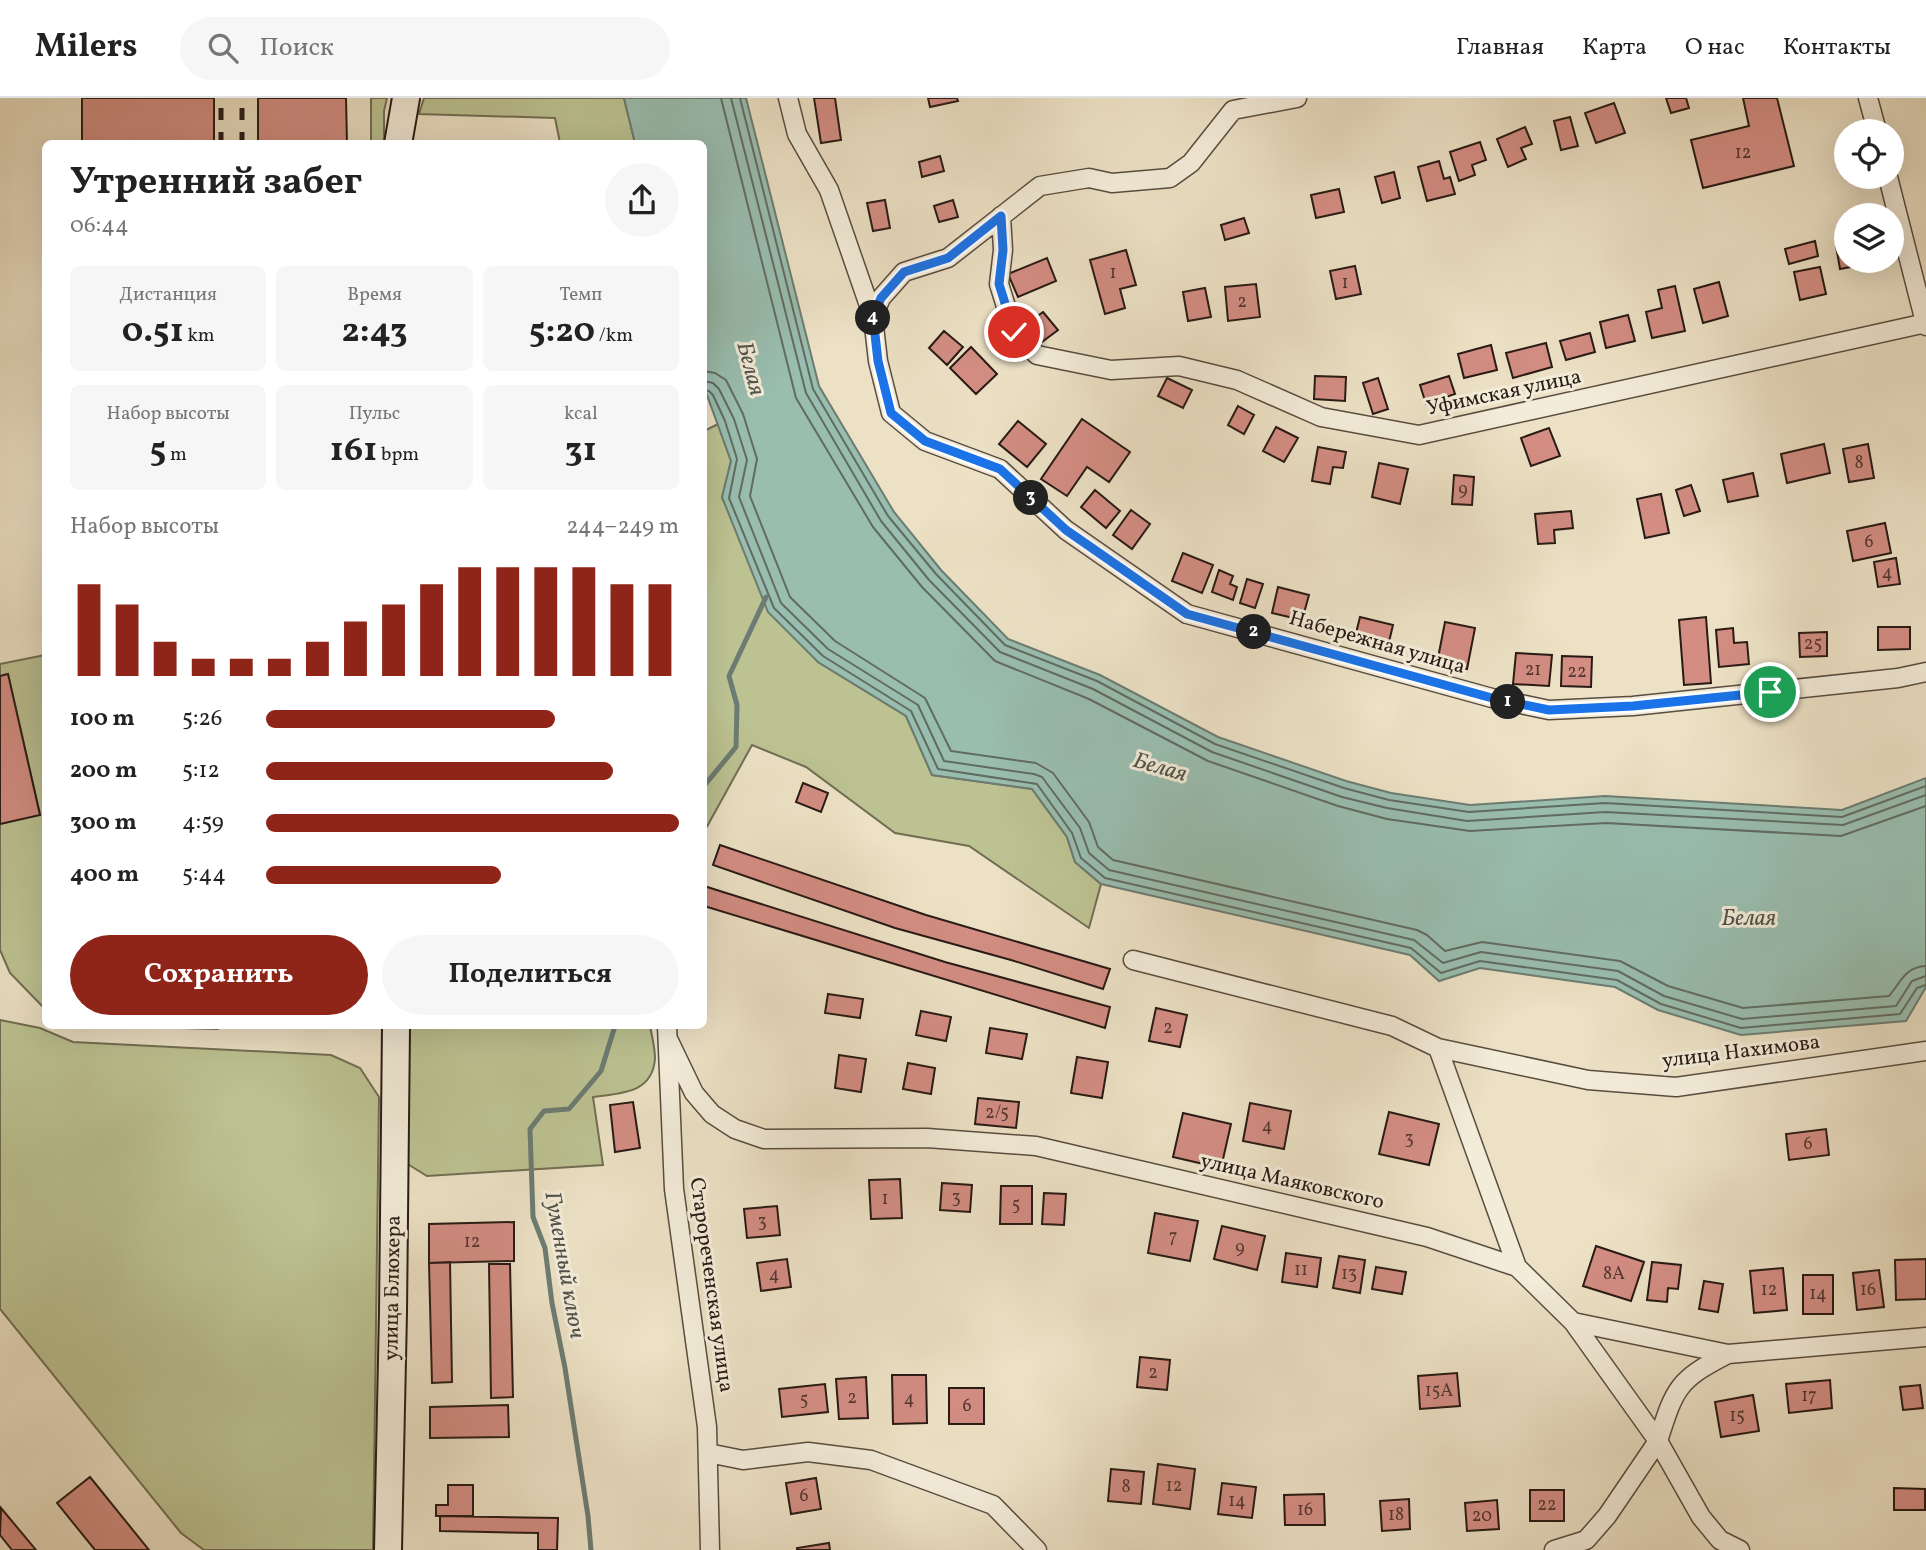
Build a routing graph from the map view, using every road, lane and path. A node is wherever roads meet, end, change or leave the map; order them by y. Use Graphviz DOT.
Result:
graph roads {
  1 [pos="406,98"];
  2 [pos="788,98"];
  3 [pos="1297,98"];
  4 [pos="1868,98"];
  5 [pos="1233,104"];
  6 [pos="1874,119"];
  7 [pos="399,140"];
  8 [pos="1891,189"];
  9 [pos="1001,216"];
  10 [pos="873,317"];
  11 [pos="1926,324"];
  12 [pos="1926,672"];
  13 [pos="1133,960"];
  14 [pos="397,1029"];
  15 [pos="668,1033"];
  16 [pos="1438,1048"];
  17 [pos="1926,1051"];
  18 [pos="1517,1268"];
  19 [pos="1573,1322"];
  20 [pos="1926,1337"];
  21 [pos="1728,1354"];
  22 [pos="1658,1441"];
  23 [pos="708,1453"];
  24 [pos="387,1550"];
  25 [pos="710,1550"];
  26 [pos="1037,1550"];
  27 [pos="1555,1550"];
  28 [pos="1740,1550"];
  1 -- 7 [label="main road"];
  2 -- 10 [label="street"];
  3 -- 5 [label="street"];
  4 -- 6 [label="street"];
  5 -- 9 [label="street"];
  8 -- 11 [label="street"];
  9 -- 10 [label="street"];
  9 -- 11 [label="street, Уфимская улица"];
  10 -- 12 [label="street, Набережная улица"];
  13 -- 16 [label="street, улица Нахимова"];
  14 -- 24 [label="main road, улица Блюхера"];
  15 -- 18 [label="street, улица Маяковского"];
  15 -- 23 [label="street, Старореченская улица"];
  16 -- 17 [label="street, улица Нахимова"];
  16 -- 18 [label="street"];
  18 -- 19 [label="street, улица Маяковского"];
  19 -- 21 [label="street"];
  19 -- 22 [label="street, улица Маяковского"];
  20 -- 21 [label="street"];
  21 -- 22 [label="street"];
  22 -- 27 [label="street"];
  22 -- 28 [label="street, улица Маяковского"];
  23 -- 25 [label="street, Старореченская улица"];
  23 -- 26 [label="street"];
}
